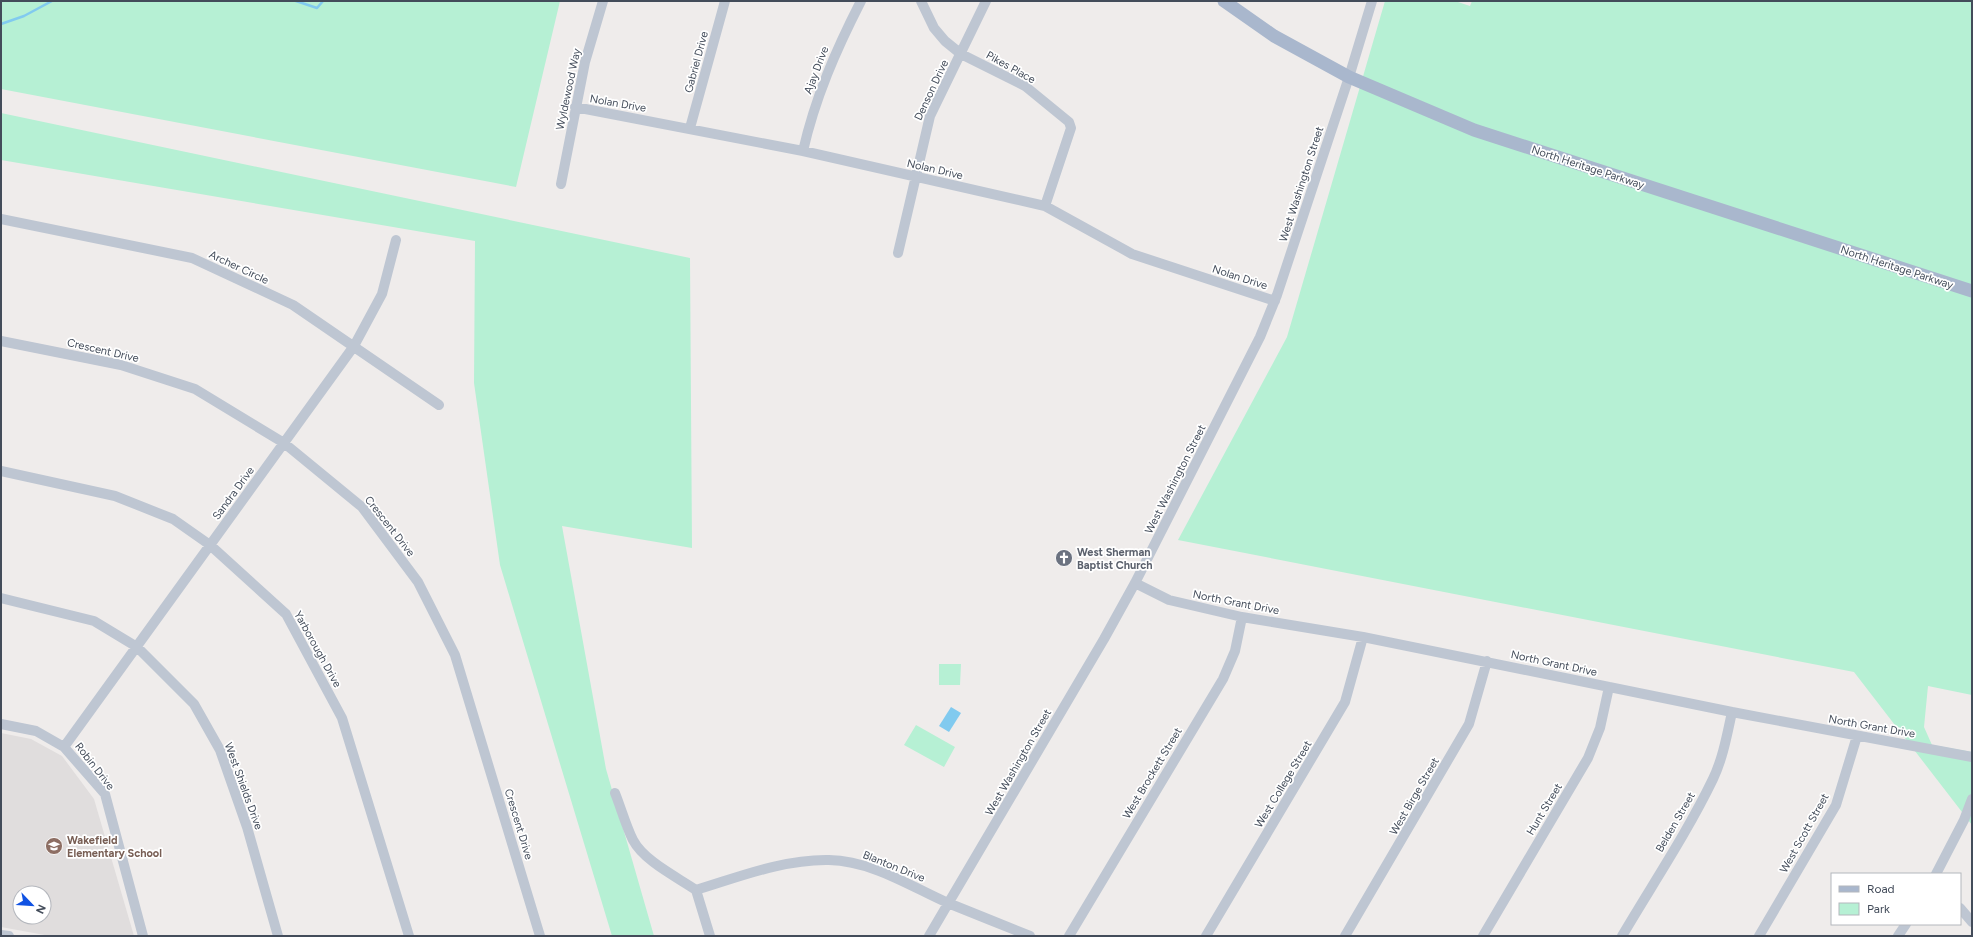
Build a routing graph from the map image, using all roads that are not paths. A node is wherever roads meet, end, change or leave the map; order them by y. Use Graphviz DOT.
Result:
graph roads {
  1 [pos="602,1"];
  2 [pos="725,1"];
  3 [pos="861,1"];
  4 [pos="921,1"];
  5 [pos="986,1"];
  6 [pos="1224,1"];
  7 [pos="1372,1"];
  8 [pos="962,54"];
  9 [pos="1349,76"];
  10 [pos="575,107"];
  11 [pos="690,128"];
  12 [pos="803,151"];
  13 [pos="916,177"];
  14 [pos="561,184"];
  15 [pos="1045,206"];
  16 [pos="1,219"];
  17 [pos="396,240"];
  18 [pos="898,253"];
  19 [pos="1972,291"];
  20 [pos="1275,301"];
  21 [pos="1,341"];
  22 [pos="354,346"];
  23 [pos="439,405"];
  24 [pos="284,443"];
  25 [pos="1,471"];
  26 [pos="210,545"];
  27 [pos="1135,583"];
  28 [pos="1,598"];
  29 [pos="1242,617"];
  30 [pos="1363,636"];
  31 [pos="137,647"];
  32 [pos="1487,661"];
  33 [pos="1609,687"];
  34 [pos="1732,712"];
  35 [pos="1,724"];
  36 [pos="1857,736"];
  37 [pos="64,747"];
  38 [pos="1972,757"];
  39 [pos="615,793"];
  40 [pos="1972,799"];
  41 [pos="1937,873"];
  42 [pos="696,890"];
  43 [pos="949,903"];
  44 [pos="1961,909"];
  45 [pos="1972,922"];
  46 [pos="1905,925"];
  47 [pos="1,935"];
  48 [pos="1486,935"];
  49 [pos="9,936"];
  50 [pos="143,936"];
  51 [pos="278,936"];
  52 [pos="409,936"];
  53 [pos="540,936"];
  54 [pos="710,936"];
  55 [pos="929,936"];
  56 [pos="1030,936"];
  57 [pos="1069,936"];
  58 [pos="1206,936"];
  59 [pos="1345,936"];
  60 [pos="1622,936"];
  61 [pos="1759,936"];
  62 [pos="1898,936"];
  1 -- 10 [label="street, Wyldewood Way"];
  2 -- 11 [label="street, Gabriel Drive"];
  3 -- 12 [label="street, Ajay Drive"];
  4 -- 8 [label="street, Pikes Place"];
  5 -- 8 [label="street, Denson Drive"];
  6 -- 9 [label="main road, North Heritage Parkway"];
  7 -- 9 [label="street, West Washington Street"];
  8 -- 13 [label="street, Denson Drive"];
  8 -- 15 [label="street, Pikes Place"];
  9 -- 19 [label="main road, North Heritage Parkway"];
  9 -- 20 [label="street, West Washington Street"];
  10 -- 11 [label="street, Nolan Drive"];
  10 -- 14 [label="street, Wyldewood Way"];
  11 -- 12 [label="street, Nolan Drive"];
  12 -- 13 [label="street, Nolan Drive"];
  13 -- 15 [label="street, Nolan Drive"];
  13 -- 18 [label="street, Denson Drive"];
  15 -- 20 [label="street, Nolan Drive"];
  16 -- 22 [label="street, Archer Circle"];
  17 -- 22 [label="street, Sandra Drive"];
  20 -- 27 [label="street, West Washington Street"];
  21 -- 24 [label="street, Crescent Drive"];
  22 -- 23 [label="street, Archer Circle"];
  22 -- 24 [label="street, Sandra Drive"];
  24 -- 26 [label="street, Sandra Drive"];
  24 -- 53 [label="street, Crescent Drive"];
  25 -- 26 [label="street, Yarborough Drive"];
  26 -- 31 [label="street, Sandra Drive"];
  26 -- 52 [label="street, Yarborough Drive"];
  27 -- 29 [label="street, North Grant Drive"];
  27 -- 43 [label="street, West Washington Street"];
  28 -- 31 [label="street, West Shields Drive"];
  29 -- 30 [label="street, North Grant Drive"];
  29 -- 57 [label="street, West Brockett Street"];
  30 -- 32 [label="street, North Grant Drive"];
  30 -- 58 [label="street, West College Street"];
  31 -- 37 [label="street, Sandra Drive"];
  31 -- 51 [label="street, West Shields Drive"];
  32 -- 33 [label="street, North Grant Drive"];
  32 -- 59 [label="street, West Birge Street"];
  33 -- 34 [label="street, North Grant Drive"];
  33 -- 48 [label="street, Hunt Street"];
  34 -- 36 [label="street, North Grant Drive"];
  34 -- 60 [label="street, Belden Street"];
  35 -- 37 [label="street, Robin Drive"];
  36 -- 38 [label="street, North Grant Drive"];
  36 -- 61 [label="street, West Scott Street"];
  37 -- 50 [label="street, Robin Drive"];
  39 -- 42 [label="street"];
  40 -- 41 [label="street"];
  42 -- 43 [label="street, Blanton Drive"];
  42 -- 54 [label="street"];
  43 -- 55 [label="street, West Washington Street"];
  43 -- 56 [label="street, Blanton Drive"];
  44 -- 45 [label="street"];
  46 -- 62 [label="street"];
  47 -- 49 [label="street"];
}
